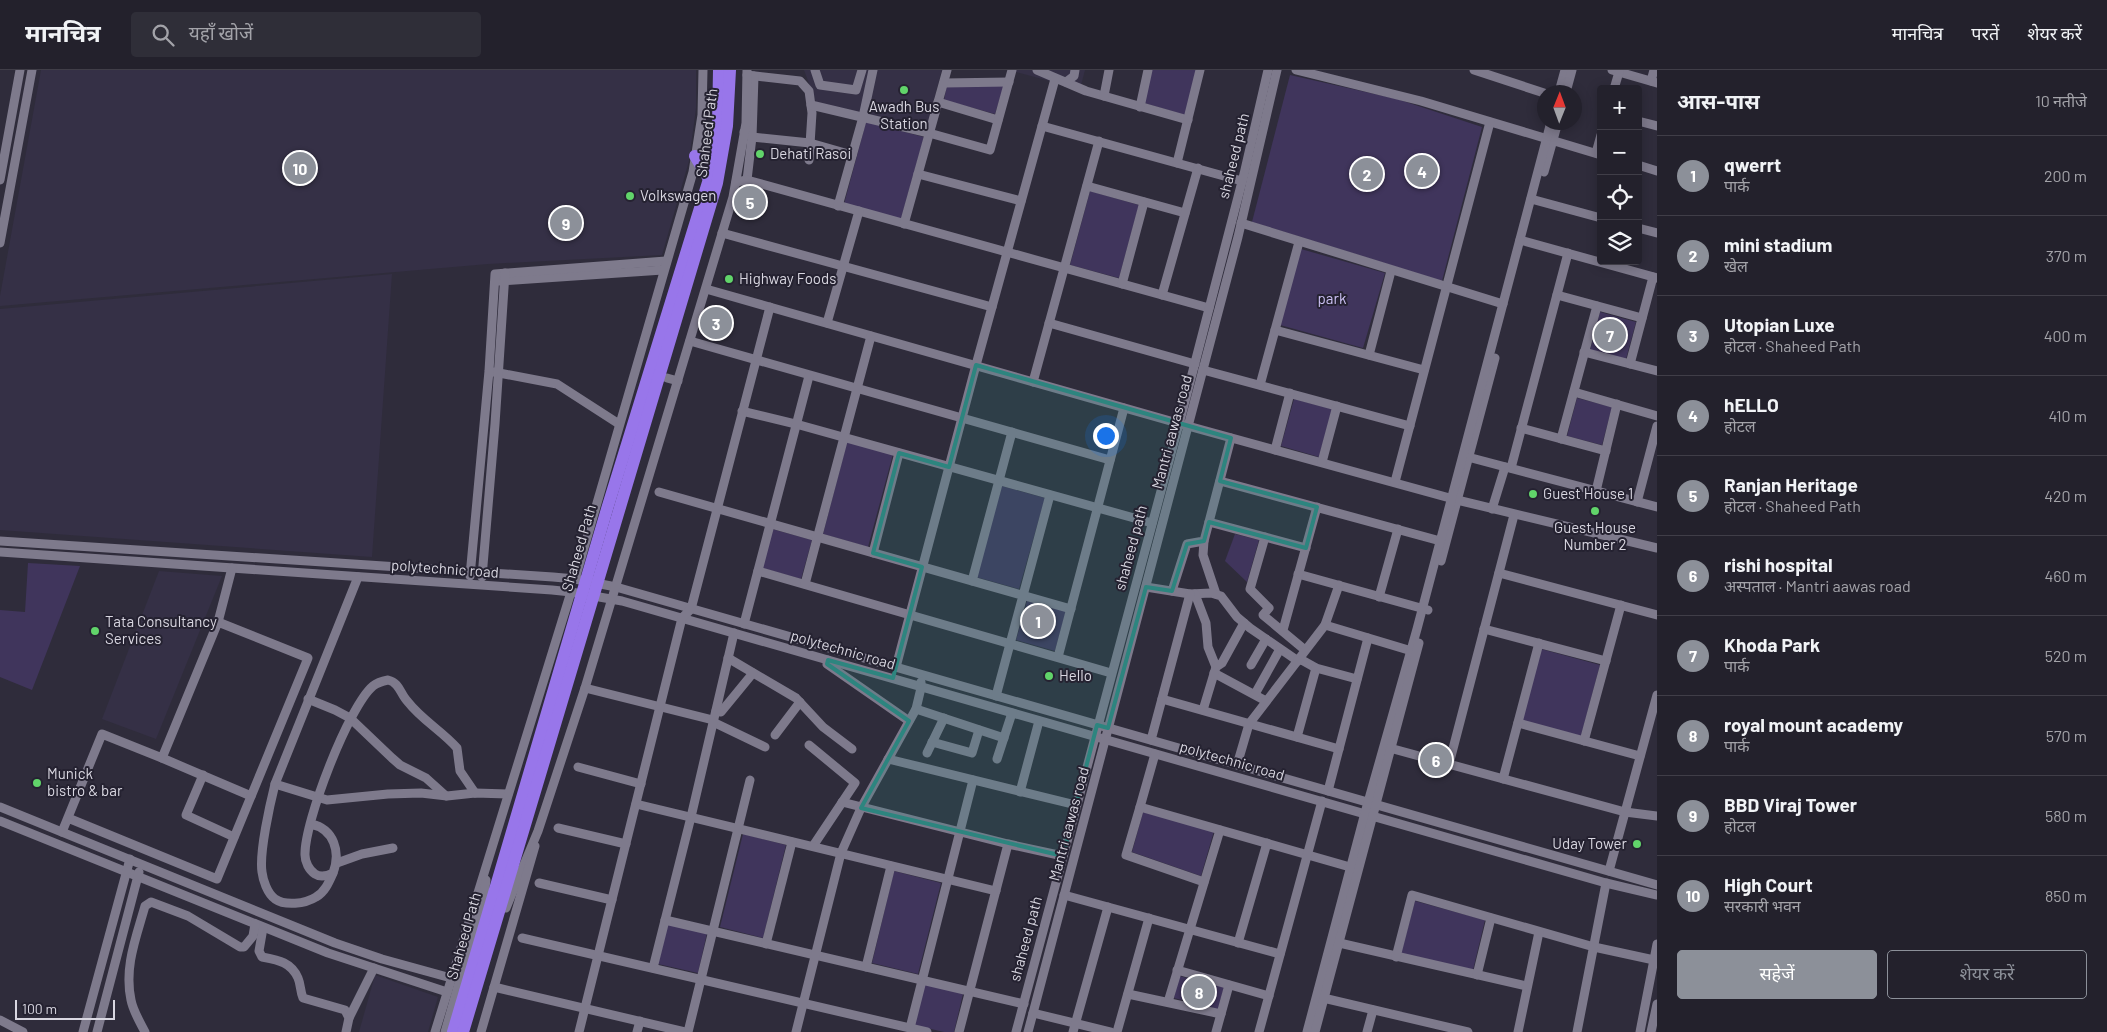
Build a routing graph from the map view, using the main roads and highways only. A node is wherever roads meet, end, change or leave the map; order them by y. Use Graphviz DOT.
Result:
graph roads {
  1 [pos="719,70"];
  2 [pos="730,70"];
  3 [pos="695,156"];
  4 [pos="709,179"];
  5 [pos="597,564"];
  6 [pos="584,611"];
  7 [pos="453,1032"];
  8 [pos="463,1032"];
  1 -- 4 [label="highway, Shaheed Path"];
  2 -- 5 [label="highway, Shaheed Path"];
  3 -- 4 [label="highway"];
  4 -- 5 [label="highway, Shaheed Path"];
  5 -- 6 [label="highway, Shaheed Path"];
  6 -- 7 [label="highway, Shaheed Path"];
  6 -- 8 [label="highway, Shaheed Path"];
}
